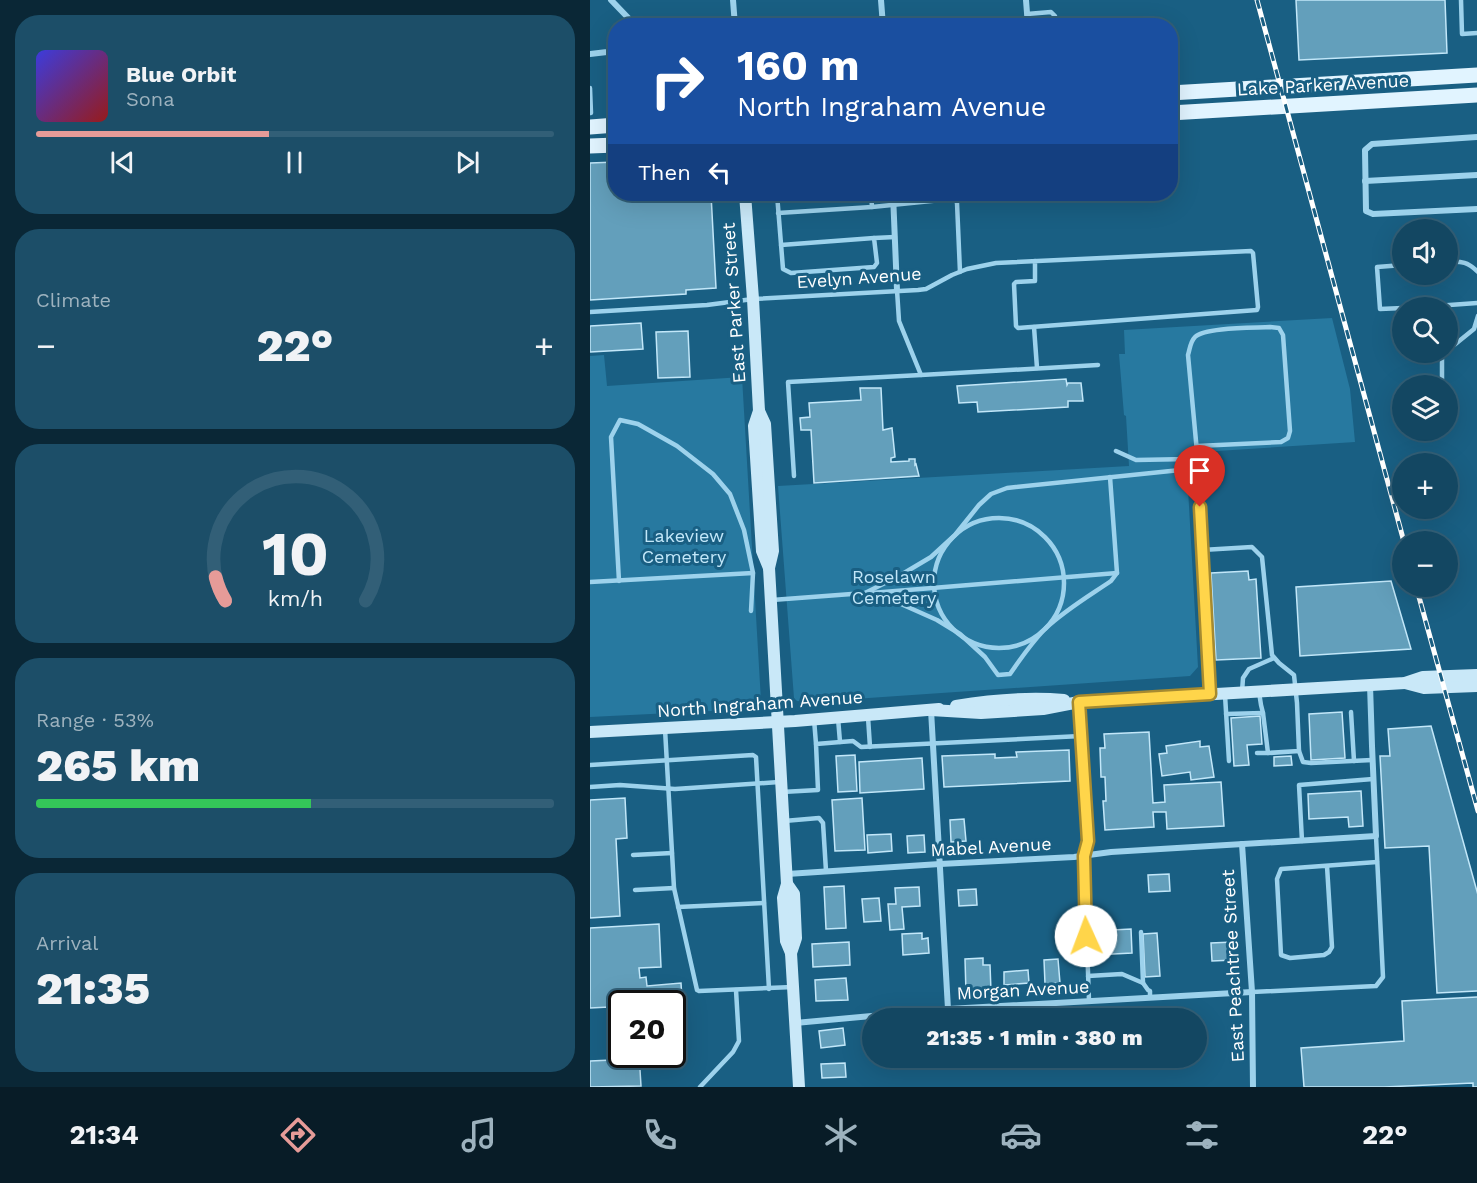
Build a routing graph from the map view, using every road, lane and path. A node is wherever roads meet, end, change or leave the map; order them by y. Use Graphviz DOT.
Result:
graph roads {
  1 [pos="611,0"];
  2 [pos="733,0"];
  3 [pos="881,0"];
  4 [pos="1026,0"];
  5 [pos="1461,0"];
  6 [pos="1027,14"];
  7 [pos="629,18"];
  8 [pos="734,18"];
  9 [pos="882,18"];
  10 [pos="1027,18"];
  11 [pos="1055,18"];
  12 [pos="1478,33"];
  13 [pos="608,51"];
  14 [pos="590,54"];
  15 [pos="1478,75"];
  16 [pos="590,88"];
  17 [pos="1178,93"];
  18 [pos="1474,94"];
  19 [pos="1178,112"];
  20 [pos="591,120"];
  21 [pos="608,123"];
  22 [pos="1478,137"];
  23 [pos="608,145"];
  24 [pos="590,146"];
  25 [pos="1478,175"];
  26 [pos="1365,181"];
  27 [pos="746,201"];
  28 [pos="777,201"];
  29 [pos="872,201"];
  30 [pos="928,201"];
  31 [pos="956,201"];
  32 [pos="893,204"];
  33 [pos="872,207"];
  34 [pos="1478,209"];
  35 [pos="778,213"];
  36 [pos="895,237"];
  37 [pos="874,238"];
  38 [pos="780,245"];
  39 [pos="1035,261"];
  40 [pos="1458,261"];
  41 [pos="1392,266"];
  42 [pos="960,272"];
  43 [pos="1478,272"];
  44 [pos="897,290"];
  45 [pos="753,299"];
  46 [pos="1478,303"];
  47 [pos="1458,304"];
  48 [pos="1392,308"];
  49 [pos="590,312"];
  50 [pos="1478,316"];
  51 [pos="1034,327"];
  52 [pos="1458,342"];
  53 [pos="1098,364"];
  54 [pos="1037,368"];
  55 [pos="921,375"];
  56 [pos="1197,449"];
  57 [pos="1116,451"];
  58 [pos="1198,465"];
  59 [pos="794,476"];
  60 [pos="1110,477"];
  61 [pos="955,535"];
  62 [pos="1202,550"];
  63 [pos="753,573"];
  64 [pos="1117,573"];
  65 [pos="1064,578"];
  66 [pos="619,581"];
  67 [pos="590,582"];
  68 [pos="935,588"];
  69 [pos="865,593"];
  70 [pos="771,600"];
  71 [pos="751,611"];
  72 [pos="1044,631"];
  73 [pos="960,634"];
  74 [pos="1274,658"];
  75 [pos="1478,675"];
  76 [pos="1405,683"];
  77 [pos="1370,685"];
  78 [pos="1478,686"];
  79 [pos="1296,689"];
  80 [pos="1259,691"];
  81 [pos="1242,692"];
  82 [pos="1225,693"];
  83 [pos="1210,694"];
  84 [pos="1079,702"];
  85 [pos="931,711"];
  86 [pos="1264,712"];
  87 [pos="1351,712"];
  88 [pos="1226,714"];
  89 [pos="868,715"];
  90 [pos="838,717"];
  91 [pos="814,719"];
  92 [pos="778,721"];
  93 [pos="665,728"];
  94 [pos="590,731"];
  95 [pos="1081,736"];
  96 [pos="840,742"];
  97 [pos="933,743"];
  98 [pos="816,744"];
  99 [pos="870,747"];
  100 [pos="1299,751"];
  101 [pos="1257,753"];
  102 [pos="1268,753"];
  103 [pos="667,760"];
  104 [pos="1372,760"];
  105 [pos="1229,761"];
  106 [pos="1354,761"];
  107 [pos="590,765"];
  108 [pos="1373,779"];
  109 [pos="757,784"];
  110 [pos="590,787"];
  111 [pos="782,787"];
  112 [pos="668,788"];
  113 [pos="784,820"];
  114 [pos="1376,836"];
  115 [pos="1302,841"];
  116 [pos="1242,844"];
  117 [pos="672,853"];
  118 [pos="633,855"];
  119 [pos="1084,856"];
  120 [pos="1377,862"];
  121 [pos="940,864"];
  122 [pos="1327,866"];
  123 [pos="826,872"];
  124 [pos="787,879"];
  125 [pos="674,888"];
  126 [pos="635,890"];
  127 [pos="764,903"];
  128 [pos="678,907"];
  129 [pos="1141,932"];
  130 [pos="1088,976"];
  131 [pos="1143,983"];
  132 [pos="793,987"];
  133 [pos="769,989"];
  134 [pos="736,990"];
  135 [pos="1252,992"];
  136 [pos="1150,998"];
  137 [pos="1089,1001"];
  138 [pos="948,1008"];
  139 [pos="966,1008"];
  140 [pos="862,1017"];
  141 [pos="795,1023"];
  142 [pos="700,1087"];
  143 [pos="799,1087"];
  144 [pos="1253,1087"];
  1 -- 7 [label="street"];
  2 -- 8 [label="street"];
  3 -- 9 [label="street"];
  4 -- 6 [label="street"];
  5 -- 12 [label="lane"];
  6 -- 10 [label="street"];
  6 -- 11 [label="lane"];
  13 -- 14 [label="street"];
  15 -- 17 [label="main road, Lake Parker Avenue"];
  16 -- 20 [label="lane"];
  18 -- 19 [label="main road, Lake Parker Avenue"];
  20 -- 21 [label="main road"];
  22 -- 26 [label="street"];
  23 -- 24 [label="main road"];
  25 -- 26 [label="street"];
  26 -- 34 [label="street"];
  27 -- 45 [label="street, East Parker Street"];
  28 -- 35 [label="lane"];
  29 -- 33 [label="lane"];
  30 -- 32 [label="lane"];
  31 -- 42 [label="lane"];
  32 -- 33 [label="lane"];
  32 -- 36 [label="street"];
  33 -- 35 [label="lane"];
  35 -- 38 [label="lane"];
  36 -- 37 [label="lane"];
  36 -- 44 [label="street"];
  37 -- 38 [label="lane"];
  37 -- 38 [label="lane"];
  39 -- 42 [label="lane, Evelyn Avenue"];
  39 -- 51 [label="lane"];
  39 -- 51 [label="lane, Evelyn Avenue"];
  40 -- 43 [label="lane"];
  41 -- 48 [label="lane"];
  42 -- 44 [label="lane, Evelyn Avenue"];
  44 -- 45 [label="lane, Evelyn Avenue"];
  44 -- 55 [label="lane"];
  45 -- 49 [label="lane, Evelyn Avenue"];
  45 -- 70 [label="street, East Parker Street"];
  46 -- 47 [label="lane"];
  50 -- 52 [label="lane"];
  51 -- 54 [label="lane"];
  53 -- 54 [label="lane"];
  54 -- 55 [label="lane"];
  55 -- 59 [label="lane"];
  56 -- 56 [label="lane"];
  56 -- 58 [label="street"];
  57 -- 58 [label="lane"];
  58 -- 60 [label="lane"];
  58 -- 62 [label="street"];
  60 -- 61 [label="lane"];
  60 -- 64 [label="lane"];
  61 -- 65 [label="lane"];
  61 -- 68 [label="lane"];
  61 -- 69 [label="lane"];
  62 -- 74 [label="lane"];
  62 -- 83 [label="street"];
  63 -- 66 [label="lane"];
  63 -- 66 [label="lane"];
  63 -- 71 [label="lane"];
  64 -- 65 [label="lane"];
  64 -- 72 [label="lane"];
  65 -- 68 [label="lane"];
  65 -- 72 [label="lane"];
  66 -- 67 [label="lane"];
  68 -- 69 [label="lane"];
  68 -- 73 [label="lane"];
  69 -- 70 [label="lane"];
  69 -- 73 [label="lane"];
  70 -- 92 [label="street, East Parker Street"];
  72 -- 73 [label="lane"];
  72 -- 73 [label="lane"];
  74 -- 79 [label="lane"];
  74 -- 81 [label="lane"];
  75 -- 76 [label="street, North Ingraham Avenue"];
  76 -- 77 [label="street, North Ingraham Avenue"];
  76 -- 78 [label="street, North Ingraham Avenue"];
  77 -- 79 [label="street, North Ingraham Avenue"];
  77 -- 104 [label="street"];
  79 -- 80 [label="street, North Ingraham Avenue"];
  79 -- 100 [label="lane"];
  80 -- 81 [label="street, North Ingraham Avenue"];
  80 -- 86 [label="lane"];
  81 -- 82 [label="street, North Ingraham Avenue"];
  82 -- 83 [label="street, North Ingraham Avenue"];
  82 -- 88 [label="lane"];
  83 -- 84 [label="street, North Ingraham Avenue"];
  84 -- 85 [label="street, North Ingraham Avenue"];
  84 -- 95 [label="street"];
  85 -- 89 [label="street, North Ingraham Avenue"];
  85 -- 97 [label="street"];
  86 -- 88 [label="lane"];
  86 -- 102 [label="lane"];
  87 -- 106 [label="lane"];
  88 -- 105 [label="lane"];
  89 -- 90 [label="street, North Ingraham Avenue"];
  89 -- 99 [label="lane"];
  90 -- 91 [label="street, North Ingraham Avenue"];
  90 -- 96 [label="lane"];
  91 -- 92 [label="street, North Ingraham Avenue"];
  91 -- 98 [label="lane"];
  92 -- 93 [label="street, North Ingraham Avenue"];
  92 -- 111 [label="street, East Parker Street"];
  93 -- 94 [label="street, North Ingraham Avenue"];
  93 -- 103 [label="lane"];
  95 -- 97 [label="lane"];
  95 -- 119 [label="street"];
  96 -- 98 [label="lane"];
  96 -- 99 [label="lane"];
  97 -- 99 [label="lane"];
  97 -- 121 [label="street"];
  98 -- 111 [label="lane"];
  100 -- 102 [label="lane"];
  100 -- 106 [label="lane"];
  101 -- 102 [label="lane"];
  103 -- 107 [label="lane"];
  103 -- 109 [label="lane"];
  103 -- 112 [label="lane"];
  104 -- 106 [label="lane"];
  104 -- 108 [label="street"];
  108 -- 114 [label="street"];
  108 -- 115 [label="lane"];
  109 -- 111 [label="lane"];
  109 -- 112 [label="lane"];
  109 -- 127 [label="lane"];
  110 -- 112 [label="lane"];
  111 -- 113 [label="street, East Parker Street"];
  112 -- 117 [label="lane"];
  113 -- 123 [label="lane"];
  113 -- 124 [label="street, East Parker Street"];
  114 -- 115 [label="street, Mabel Avenue"];
  114 -- 120 [label="lane"];
  115 -- 116 [label="street, Mabel Avenue"];
  116 -- 119 [label="street, Mabel Avenue"];
  116 -- 135 [label="street, East Peachtree Street"];
  117 -- 118 [label="lane"];
  117 -- 125 [label="lane"];
  119 -- 121 [label="street, Mabel Avenue"];
  119 -- 130 [label="lane"];
  120 -- 122 [label="lane"];
  120 -- 135 [label="lane"];
  121 -- 123 [label="street, Mabel Avenue"];
  121 -- 138 [label="street"];
  122 -- 122 [label="lane"];
  123 -- 124 [label="street, Mabel Avenue"];
  124 -- 132 [label="street, East Parker Street"];
  125 -- 126 [label="lane"];
  125 -- 128 [label="lane"];
  127 -- 128 [label="lane"];
  127 -- 133 [label="lane"];
  128 -- 134 [label="lane"];
  129 -- 131 [label="lane"];
  130 -- 131 [label="lane"];
  130 -- 137 [label="lane"];
  131 -- 136 [label="lane"];
  132 -- 133 [label="lane"];
  132 -- 141 [label="street, East Parker Street"];
  133 -- 134 [label="lane"];
  134 -- 142 [label="lane"];
  135 -- 136 [label="street, Morgan Avenue"];
  135 -- 144 [label="street, East Peachtree Street"];
  136 -- 137 [label="street, Morgan Avenue"];
  137 -- 139 [label="street, Morgan Avenue"];
  140 -- 141 [label="street, Morgan Avenue"];
  141 -- 143 [label="street, East Parker Street"];
}
